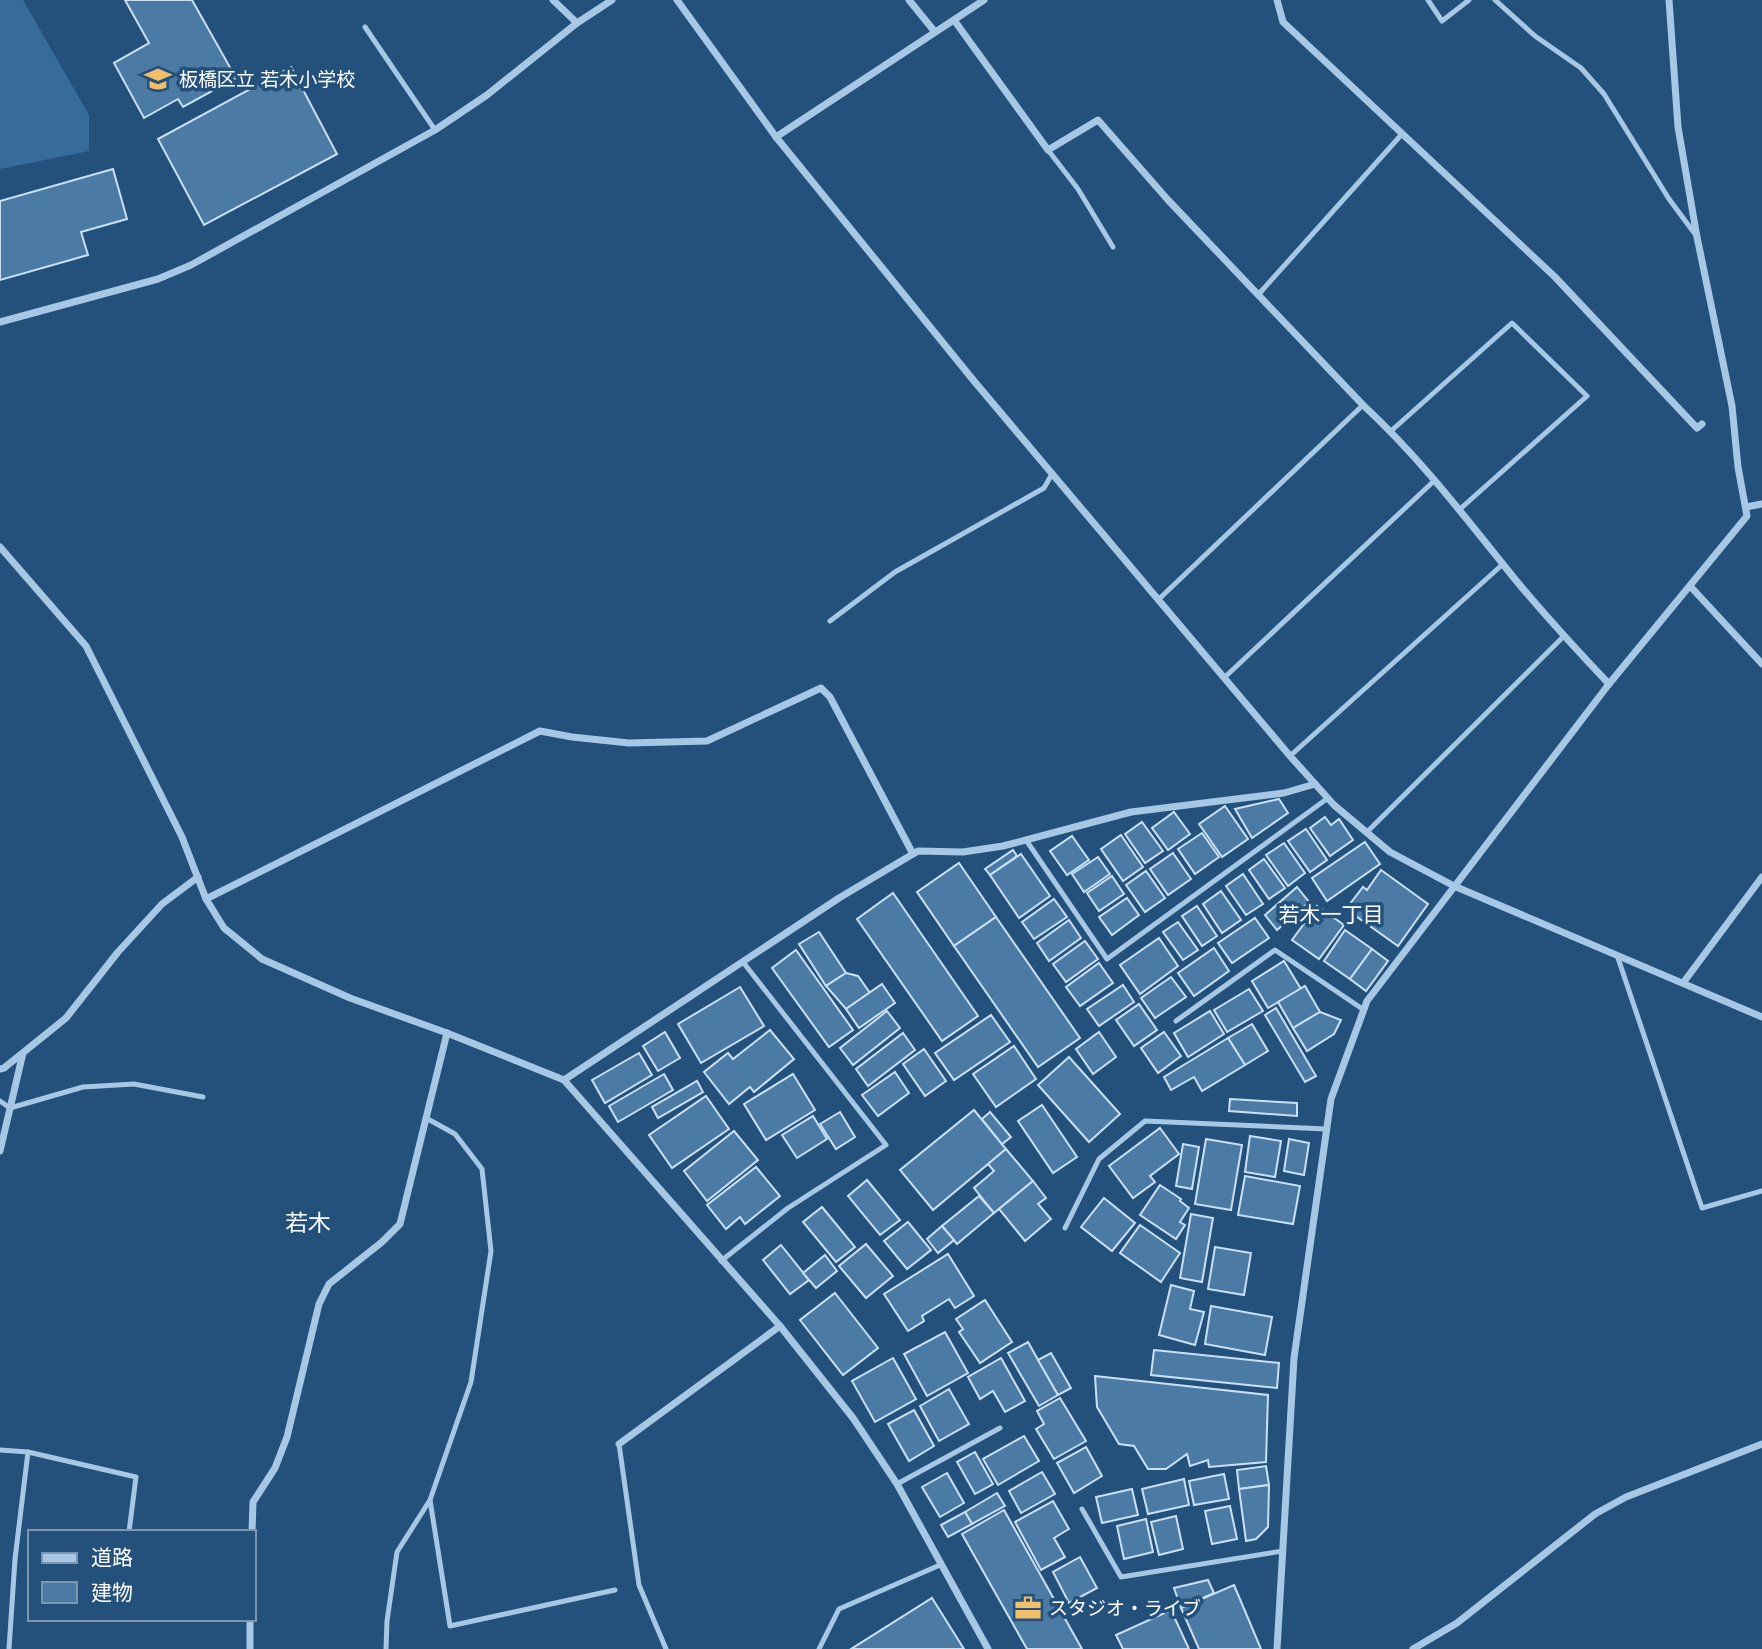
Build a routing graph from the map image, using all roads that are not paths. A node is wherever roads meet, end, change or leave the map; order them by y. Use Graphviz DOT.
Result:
graph roads {
  1 [pos="553,0"];
  2 [pos="612,0"];
  3 [pos="677,0"];
  4 [pos="909,0"];
  5 [pos="984,0"];
  6 [pos="1277,0"];
  7 [pos="1429,0"];
  8 [pos="1469,0"];
  9 [pos="1495,0"];
  10 [pos="1669,0"];
  11 [pos="954,20"];
  12 [pos="577,23"];
  13 [pos="365,27"];
  14 [pos="935,32"];
  15 [pos="435,130"];
  16 [pos="1402,134"];
  17 [pos="776,137"];
  18 [pos="1048,150"];
  19 [pos="1697,237"];
  20 [pos="1113,247"];
  21 [pos="1258,295"];
  22 [pos="0,322"];
  23 [pos="1363,405"];
  24 [pos="1732,405"];
  25 [pos="1724,411"];
  26 [pos="1702,424"];
  27 [pos="1391,431"];
  28 [pos="1052,474"];
  29 [pos="1434,480"];
  30 [pos="1762,504"];
  31 [pos="1746,507"];
  32 [pos="1460,509"];
  33 [pos="0,547"];
  34 [pos="1503,564"];
  35 [pos="1690,586"];
  36 [pos="1158,599"];
  37 [pos="830,621"];
  38 [pos="1564,636"];
  39 [pos="1762,664"];
  40 [pos="1224,677"];
  41 [pos="1609,684"];
  42 [pos="1290,756"];
  43 [pos="1315,784"];
  44 [pos="1328,798"];
  45 [pos="1368,831"];
  46 [pos="1026,840"];
  47 [pos="913,854"];
  48 [pos="198,877"];
  49 [pos="1762,877"];
  50 [pos="1454,886"];
  51 [pos="206,899"];
  52 [pos="1617,954"];
  53 [pos="743,962"];
  54 [pos="1683,983"];
  55 [pos="1364,1010"];
  56 [pos="1762,1017"];
  57 [pos="1175,1021"];
  58 [pos="447,1033"];
  59 [pos="23,1052"];
  60 [pos="0,1069"];
  61 [pos="564,1080"];
  62 [pos="203,1097"];
  63 [pos="0,1101"];
  64 [pos="10,1108"];
  65 [pos="426,1118"];
  66 [pos="1326,1129"];
  67 [pos="0,1151"];
  68 [pos="1762,1191"];
  69 [pos="1065,1228"];
  70 [pos="721,1261"];
  71 [pos="780,1326"];
  72 [pos="1000,1428"];
  73 [pos="619,1444"];
  74 [pos="1762,1444"];
  75 [pos="0,1450"];
  76 [pos="28,1452"];
  77 [pos="897,1484"];
  78 [pos="430,1500"];
  79 [pos="1082,1509"];
  80 [pos="128,1530"];
  81 [pos="252,1530"];
  82 [pos="1283,1551"];
  83 [pos="940,1565"];
  84 [pos="615,1590"];
  85 [pos="250,1621"];
  86 [pos="9,1649"];
  87 [pos="250,1649"];
  88 [pos="386,1649"];
  89 [pos="666,1649"];
  90 [pos="819,1649"];
  91 [pos="988,1649"];
  92 [pos="1277,1649"];
  93 [pos="1413,1649"];
  1 -- 12 [label="street"];
  2 -- 12 [label="street"];
  3 -- 17 [label="street"];
  4 -- 14 [label="street"];
  5 -- 11 [label="street"];
  6 -- 16 [label="street"];
  7 -- 8 [label="lane"];
  9 -- 19 [label="lane"];
  10 -- 19 [label="street"];
  11 -- 14 [label="street"];
  11 -- 18 [label="street"];
  12 -- 15 [label="street"];
  13 -- 15 [label="lane"];
  14 -- 17 [label="street"];
  15 -- 22 [label="street"];
  16 -- 21 [label="lane"];
  16 -- 26 [label="street"];
  17 -- 28 [label="street"];
  18 -- 20 [label="lane"];
  18 -- 21 [label="street"];
  19 -- 24 [label="street"];
  21 -- 23 [label="street"];
  23 -- 27 [label="street"];
  23 -- 36 [label="lane"];
  24 -- 25 [label="street"];
  24 -- 31 [label="street"];
  27 -- 29 [label="street"];
  27 -- 32 [label="lane"];
  28 -- 36 [label="street"];
  28 -- 37 [label="lane"];
  29 -- 32 [label="street"];
  29 -- 40 [label="lane"];
  30 -- 31 [label="street"];
  31 -- 35 [label="street"];
  32 -- 34 [label="street"];
  33 -- 48 [label="street"];
  34 -- 38 [label="street"];
  34 -- 42 [label="lane"];
  35 -- 39 [label="street"];
  35 -- 41 [label="street"];
  36 -- 40 [label="street"];
  38 -- 41 [label="street"];
  38 -- 45 [label="lane"];
  40 -- 42 [label="street"];
  41 -- 50 [label="street"];
  42 -- 43 [label="street"];
  43 -- 44 [label="street"];
  43 -- 46 [label="street"];
  44 -- 45 [label="street"];
  44 -- 46 [label="lane"];
  45 -- 50 [label="street"];
  46 -- 47 [label="street"];
  47 -- 51 [label="street"];
  47 -- 53 [label="street"];
  48 -- 51 [label="street"];
  48 -- 59 [label="street"];
  49 -- 54 [label="street"];
  50 -- 52 [label="street"];
  50 -- 55 [label="street"];
  51 -- 58 [label="street"];
  52 -- 54 [label="street"];
  52 -- 68 [label="lane"];
  53 -- 61 [label="street"];
  53 -- 70 [label="lane"];
  54 -- 56 [label="street"];
  55 -- 57 [label="lane"];
  55 -- 66 [label="street"];
  58 -- 61 [label="street"];
  58 -- 65 [label="street"];
  59 -- 60 [label="street"];
  59 -- 64 [label="street"];
  61 -- 70 [label="street"];
  62 -- 64 [label="lane"];
  63 -- 64 [label="lane"];
  64 -- 67 [label="street"];
  65 -- 78 [label="lane"];
  65 -- 81 [label="street"];
  66 -- 69 [label="lane"];
  66 -- 82 [label="street"];
  70 -- 71 [label="street"];
  71 -- 73 [label="street"];
  71 -- 77 [label="street"];
  72 -- 77 [label="lane"];
  73 -- 89 [label="lane"];
  74 -- 93 [label="street"];
  75 -- 76 [label="lane"];
  76 -- 80 [label="lane"];
  76 -- 86 [label="lane"];
  77 -- 83 [label="street"];
  78 -- 84 [label="lane"];
  78 -- 88 [label="lane"];
  79 -- 82 [label="lane"];
  82 -- 92 [label="street"];
  83 -- 90 [label="lane"];
  83 -- 91 [label="street"];
  85 -- 87 [label="street"];
}
